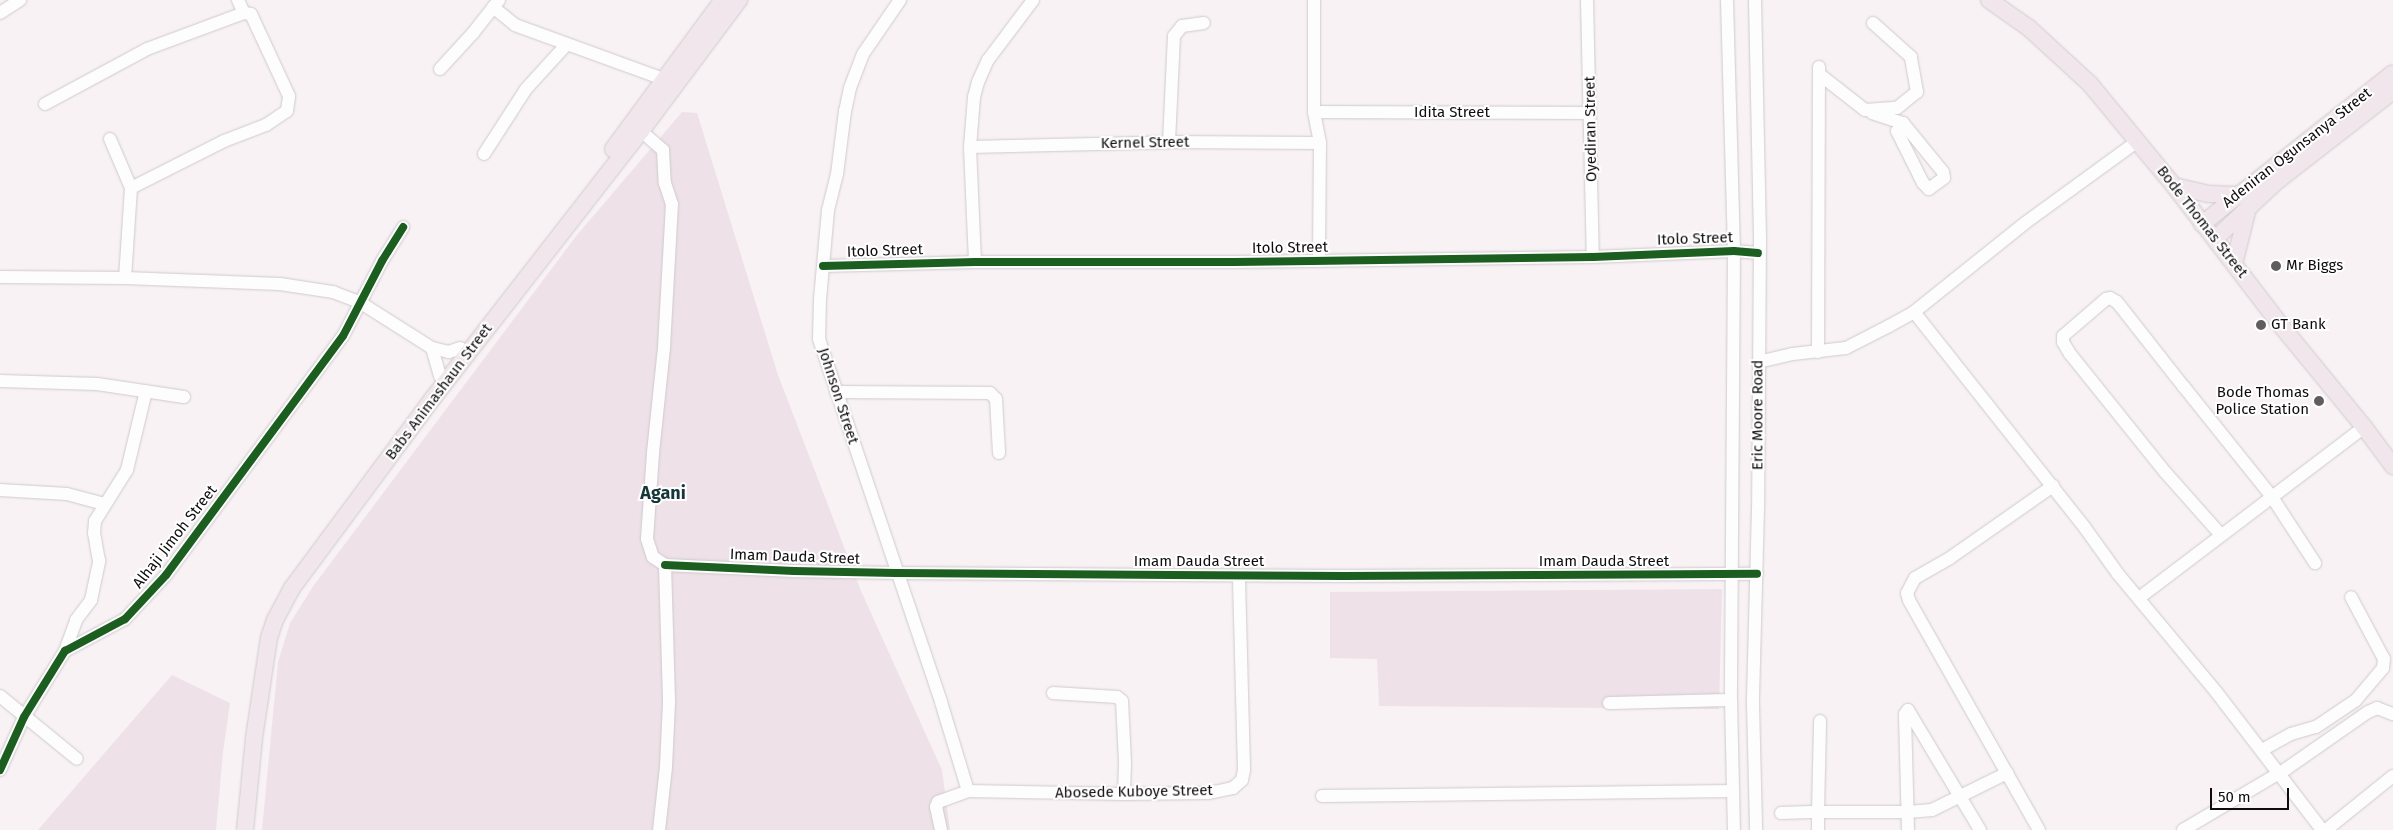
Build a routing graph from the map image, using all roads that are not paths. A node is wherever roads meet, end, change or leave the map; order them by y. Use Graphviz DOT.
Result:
graph roads {
  1 [pos="20,0"];
  2 [pos="238,0"];
  3 [pos="723,0"];
  4 [pos="739,0"];
  5 [pos="900,0"];
  6 [pos="1033,0"];
  7 [pos="1314,0"];
  8 [pos="1587,0"];
  9 [pos="1727,0"];
  10 [pos="1755,0"];
  11 [pos="1989,0"];
  12 [pos="496,4"];
  13 [pos="0,13"];
  14 [pos="244,13"];
  15 [pos="1204,23"];
  16 [pos="1873,23"];
  17 [pos="566,45"];
  18 [pos="440,69"];
  19 [pos="671,81"];
  20 [pos="2386,88"];
  21 [pos="45,104"];
  22 [pos="1864,110"];
  23 [pos="1314,112"];
  24 [pos="1590,113"];
  25 [pos="1904,123"];
  26 [pos="641,131"];
  27 [pos="110,139"];
  28 [pos="2138,141"];
  29 [pos="1168,142"];
  30 [pos="1320,143"];
  31 [pos="970,147"];
  32 [pos="484,154"];
  33 [pos="2174,186"];
  34 [pos="130,188"];
  35 [pos="2243,200"];
  36 [pos="2202,224"];
  37 [pos="404,227"];
  38 [pos="2215,239"];
  39 [pos="1734,251"];
  40 [pos="1758,253"];
  41 [pos="1594,257"];
  42 [pos="1319,261"];
  43 [pos="975,262"];
  44 [pos="2234,264"];
  45 [pos="823,266"];
  46 [pos="0,277"];
  47 [pos="125,278"];
  48 [pos="361,303"];
  49 [pos="1914,312"];
  50 [pos="432,348"];
  51 [pos="460,348"];
  52 [pos="1818,352"];
  53 [pos="1758,362"];
  54 [pos="440,376"];
  55 [pos="0,381"];
  56 [pos="146,391"];
  57 [pos="836,392"];
  58 [pos="184,397"];
  59 [pos="2364,427"];
  60 [pos="998,454"];
  61 [pos="2393,466"];
  62 [pos="2053,486"];
  63 [pos="0,490"];
  64 [pos="2272,497"];
  65 [pos="349,503"];
  66 [pos="104,504"];
  67 [pos="2220,535"];
  68 [pos="2315,563"];
  69 [pos="666,565"];
  70 [pos="896,573"];
  71 [pos="1757,574"];
  72 [pos="1733,575"];
  73 [pos="1239,576"];
  74 [pos="2351,597"];
  75 [pos="2139,598"];
  76 [pos="65,651"];
  77 [pos="1053,693"];
  78 [pos="0,696"];
  79 [pos="1731,700"];
  80 [pos="1609,702"];
  81 [pos="2393,714"];
  82 [pos="24,717"];
  83 [pos="1820,721"];
  84 [pos="2262,750"];
  85 [pos="77,759"];
  86 [pos="0,770"];
  87 [pos="2007,773"];
  88 [pos="2279,773"];
  89 [pos="2393,776"];
  90 [pos="1733,790"];
  91 [pos="968,791"];
  92 [pos="1124,794"];
  93 [pos="1322,796"];
  94 [pos="1960,798"];
  95 [pos="1818,812"];
  96 [pos="1908,812"];
  97 [pos="1782,813"];
  98 [pos="234,830"];
  99 [pos="245,830"];
  100 [pos="659,830"];
  101 [pos="940,830"];
  102 [pos="1734,830"];
  103 [pos="1756,830"];
  104 [pos="1818,830"];
  105 [pos="1908,830"];
  106 [pos="1980,830"];
  107 [pos="2039,830"];
  108 [pos="2183,830"];
  109 [pos="2322,830"];
  110 [pos="2326,830"];
  1 -- 13 [label="street"];
  2 -- 14 [label="street"];
  3 -- 19 [label="main road, Babs Animashaun Street"];
  4 -- 19 [label="main road, Babs Animashaun Street"];
  5 -- 45 [label="street, Johnson Street"];
  6 -- 31 [label="street"];
  7 -- 23 [label="street"];
  8 -- 24 [label="street, Oyediran Street"];
  9 -- 39 [label="street, Eric Moore Road"];
  10 -- 40 [label="street, Eric Moore Road"];
  11 -- 28 [label="main road, Bode Thomas Street"];
  12 -- 17 [label="street"];
  12 -- 18 [label="street"];
  14 -- 21 [label="street"];
  14 -- 34 [label="street"];
  15 -- 29 [label="street"];
  16 -- 22 [label="street"];
  17 -- 19 [label="street"];
  17 -- 32 [label="street"];
  19 -- 26 [label="main road, Babs Animashaun Street"];
  19 -- 51 [label="main road, Babs Animashaun Street"];
  20 -- 35 [label="main road, Adeniran Ogunsanya Street"];
  22 -- 25 [label="street"];
  22 -- 52 [label="street"];
  23 -- 24 [label="street, Idita Street"];
  23 -- 30 [label="street"];
  24 -- 41 [label="street, Oyediran Street"];
  25 -- 25 [label="street"];
  26 -- 65 [label="main road, Babs Animashaun Street"];
  26 -- 69 [label="street"];
  27 -- 34 [label="street"];
  28 -- 33 [label="main road, Bode Thomas Street"];
  28 -- 49 [label="street"];
  29 -- 30 [label="street, Kernel Street"];
  29 -- 31 [label="street, Kernel Street"];
  30 -- 42 [label="street"];
  31 -- 43 [label="street"];
  33 -- 35 [label="main road"];
  33 -- 36 [label="main road, Bode Thomas Street"];
  34 -- 47 [label="street"];
  35 -- 36 [label="main road, Adeniran Ogunsanya Street"];
  35 -- 38 [label="main road, Adeniran Ogunsanya Street"];
  35 -- 44 [label="main road"];
  36 -- 38 [label="main road, Bode Thomas Street"];
  37 -- 48 [label="street, Alhaji Jimoh Street"];
  38 -- 44 [label="main road, Bode Thomas Street"];
  39 -- 40 [label="street, Itolo Street"];
  39 -- 41 [label="street, Itolo Street"];
  39 -- 72 [label="street, Eric Moore Road"];
  40 -- 53 [label="street, Eric Moore Road"];
  41 -- 42 [label="street, Itolo Street"];
  42 -- 43 [label="street, Itolo Street"];
  43 -- 45 [label="street, Itolo Street"];
  44 -- 59 [label="main road, Bode Thomas Street"];
  45 -- 57 [label="street, Johnson Street"];
  46 -- 47 [label="street"];
  47 -- 48 [label="street"];
  48 -- 50 [label="street"];
  48 -- 76 [label="street, Alhaji Jimoh Street"];
  49 -- 52 [label="street"];
  49 -- 62 [label="street"];
  50 -- 51 [label="street"];
  50 -- 54 [label="street"];
  51 -- 54 [label="main road, Babs Animashaun Street"];
  52 -- 53 [label="street"];
  53 -- 71 [label="street, Eric Moore Road"];
  54 -- 65 [label="main road, Babs Animashaun Street"];
  55 -- 56 [label="street"];
  56 -- 58 [label="street"];
  56 -- 66 [label="street"];
  57 -- 60 [label="street"];
  57 -- 70 [label="street, Johnson Street"];
  59 -- 61 [label="main road, Bode Thomas Street"];
  59 -- 64 [label="street"];
  62 -- 75 [label="street"];
  62 -- 87 [label="street"];
  63 -- 66 [label="street"];
  64 -- 67 [label="street"];
  64 -- 67 [label="street"];
  64 -- 68 [label="street"];
  65 -- 98 [label="main road, Babs Animashaun Street"];
  65 -- 99 [label="main road, Babs Animashaun Street"];
  66 -- 76 [label="street"];
  67 -- 75 [label="street"];
  69 -- 70 [label="street, Imam Dauda Street"];
  69 -- 100 [label="street"];
  70 -- 73 [label="street, Imam Dauda Street"];
  70 -- 91 [label="street, Johnson Street"];
  71 -- 72 [label="street, Imam Dauda Street"];
  71 -- 103 [label="street, Eric Moore Road"];
  72 -- 73 [label="street, Imam Dauda Street"];
  72 -- 79 [label="street, Eric Moore Road"];
  73 -- 92 [label="street, Abosede Kuboye Street"];
  74 -- 84 [label="street"];
  75 -- 84 [label="street"];
  76 -- 82 [label="street"];
  77 -- 92 [label="street"];
  78 -- 82 [label="street"];
  79 -- 80 [label="street"];
  79 -- 90 [label="street, Eric Moore Road"];
  81 -- 88 [label="street"];
  82 -- 85 [label="street"];
  82 -- 86 [label="street"];
  83 -- 95 [label="street"];
  84 -- 88 [label="street"];
  87 -- 94 [label="street"];
  87 -- 107 [label="street"];
  88 -- 108 [label="street"];
  88 -- 109 [label="street"];
  89 -- 110 [label="street"];
  90 -- 93 [label="street"];
  90 -- 102 [label="street, Eric Moore Road"];
  91 -- 92 [label="street, Abosede Kuboye Street"];
  91 -- 101 [label="street"];
  94 -- 96 [label="street"];
  94 -- 96 [label="street"];
  94 -- 106 [label="street"];
  95 -- 96 [label="street"];
  95 -- 97 [label="street"];
  95 -- 104 [label="street"];
  96 -- 105 [label="street"];
}
